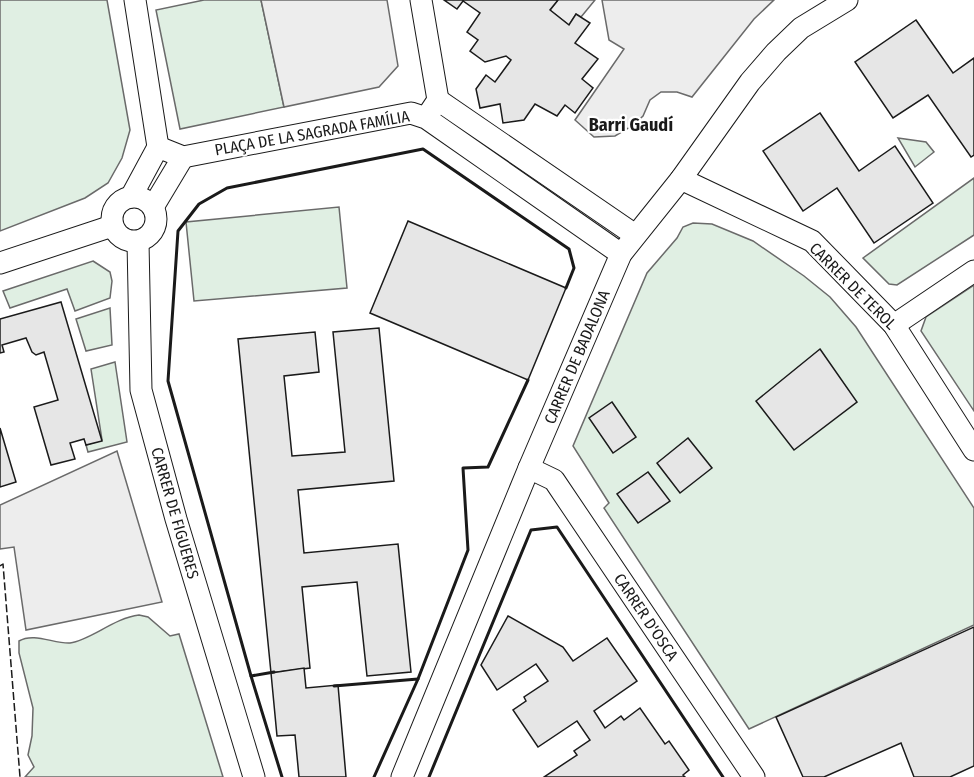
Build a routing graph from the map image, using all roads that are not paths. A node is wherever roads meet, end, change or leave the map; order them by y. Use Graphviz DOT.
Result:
graph roads {
  1 [pos="135,0"];
  2 [pos="421,0"];
  3 [pos="847,0"];
  4 [pos="432,109"];
  5 [pos="158,147"];
  6 [pos="183,157"];
  7 [pos="681,179"];
  8 [pos="131,197"];
  9 [pos="153,207"];
  10 [pos="112,226"];
  11 [pos="635,235"];
  12 [pos="138,242"];
  13 [pos="621,254"];
  14 [pos="0,263"];
  15 [pos="974,271"];
  16 [pos="894,325"];
  17 [pos="974,450"];
  18 [pos="529,468"];
  19 [pos="254,777"];
  20 [pos="402,777"];
  21 [pos="754,777"];
  1 -- 5 [label="street"];
  2 -- 4 [label="street"];
  3 -- 7 [label="street, CARRER DE BADALONA"];
  4 -- 6 [label="street, PLAÇA DE LA SAGRADA FAMÍLIA"];
  4 -- 11 [label="street"];
  4 -- 13 [label="street"];
  5 -- 6 [label="street"];
  5 -- 8 [label="street"];
  6 -- 9 [label="street"];
  7 -- 11 [label="street, CARRER DE BADALONA"];
  7 -- 16 [label="street, CARRER DE TEROL"];
  8 -- 9 [label="street"];
  8 -- 10 [label="street"];
  9 -- 12 [label="street"];
  10 -- 12 [label="street"];
  10 -- 14 [label="street"];
  11 -- 13 [label="street, CARRER DE BADALONA"];
  12 -- 19 [label="street, CARRER DE FIGUERES"];
  13 -- 18 [label="street, CARRER DE BADALONA"];
  15 -- 16 [label="street"];
  16 -- 17 [label="street, CARRER DE TEROL"];
  18 -- 20 [label="street, CARRER DE BADALONA"];
  18 -- 21 [label="street, CARRER D'OSCA"];
}
